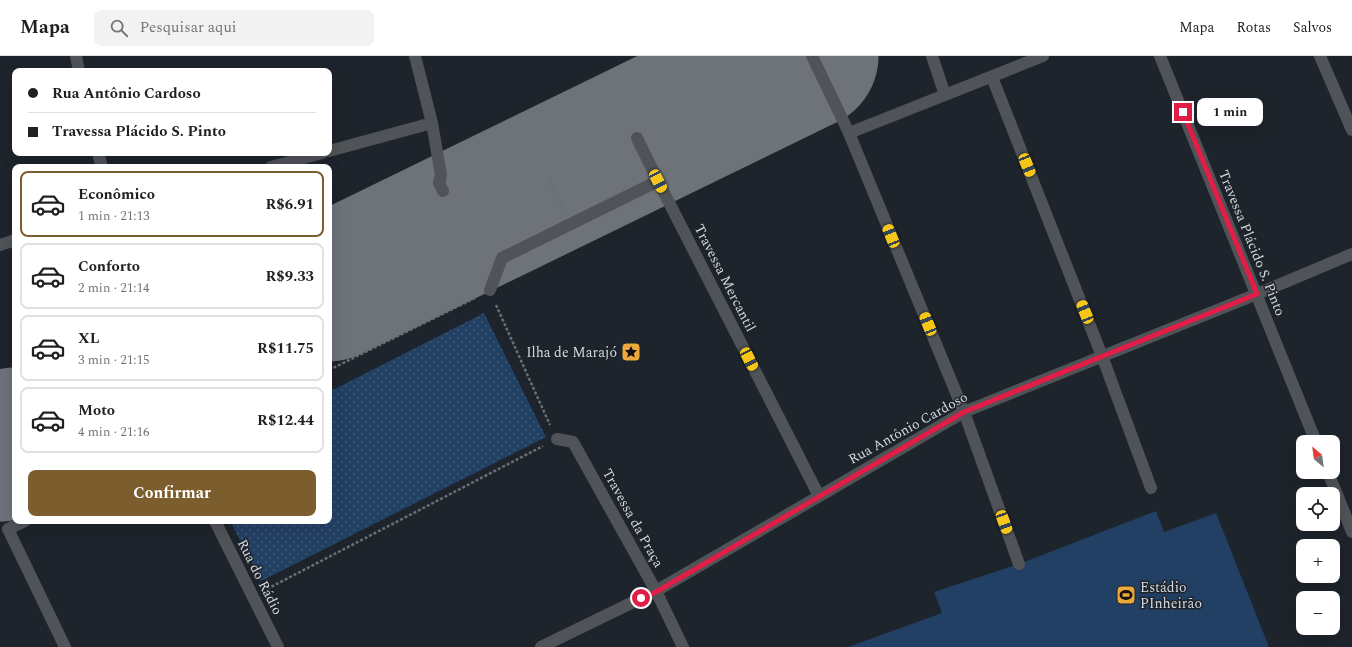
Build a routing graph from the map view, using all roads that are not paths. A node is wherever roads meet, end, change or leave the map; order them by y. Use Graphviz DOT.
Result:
graph roads {
  1 [pos="76,56"];
  2 [pos="812,56"];
  3 [pos="932,56"];
  4 [pos="1043,56"];
  5 [pos="1160,56"];
  6 [pos="1320,56"];
  7 [pos="420,57"];
  8 [pos="78,68"];
  9 [pos="992,77"];
  10 [pos="945,95"];
  11 [pos="432,123"];
  12 [pos="1352,130"];
  13 [pos="849,133"];
  14 [pos="638,138"];
  15 [pos="332,150"];
  16 [pos="311,156"];
  17 [pos="282,164"];
  18 [pos="658,181"];
  19 [pos="443,191"];
  20 [pos="12,241"];
  21 [pos="0,245"];
  22 [pos="1352,254"];
  23 [pos="490,290"];
  24 [pos="1257,294"];
  25 [pos="1102,356"];
  26 [pos="964,412"];
  27 [pos="1313,435"];
  28 [pos="556,439"];
  29 [pos="1331,479"];
  30 [pos="1151,488"];
  31 [pos="819,496"];
  32 [pos="19,524"];
  33 [pos="216,524"];
  34 [pos="1352,532"];
  35 [pos="1020,564"];
  36 [pos="656,592"];
  37 [pos="65,647"];
  38 [pos="278,647"];
  39 [pos="541,647"];
  40 [pos="683,647"];
  1 -- 8 [label="street"];
  2 -- 13 [label="street"];
  3 -- 10 [label="street"];
  4 -- 9 [label="street"];
  5 -- 24 [label="street, Travessa Plácido S. Pinto"];
  6 -- 12 [label="street"];
  7 -- 11 [label="street"];
  9 -- 10 [label="street"];
  9 -- 25 [label="street"];
  10 -- 13 [label="street"];
  11 -- 15 [label="street"];
  11 -- 19 [label="street"];
  13 -- 26 [label="street"];
  14 -- 18 [label="street, Travessa Mercantil"];
  16 -- 17 [label="street"];
  18 -- 23 [label="street"];
  18 -- 31 [label="street, Travessa Mercantil"];
  20 -- 21 [label="street"];
  22 -- 24 [label="street, Rua Antônio Cardoso"];
  24 -- 25 [label="street, Rua Antônio Cardoso"];
  24 -- 27 [label="street, Travessa Plácido S. Pinto"];
  25 -- 26 [label="street, Rua Antônio Cardoso"];
  25 -- 30 [label="street"];
  26 -- 31 [label="street, Rua Antônio Cardoso"];
  26 -- 35 [label="street"];
  28 -- 36 [label="street, Travessa da Praça"];
  29 -- 34 [label="street"];
  31 -- 36 [label="street, Rua Antônio Cardoso"];
  32 -- 37 [label="street"];
  33 -- 38 [label="street, Rua do Rádio"];
  36 -- 39 [label="street, Rua Antônio Cardoso"];
  36 -- 40 [label="street, Travessa da Praça"];
}
